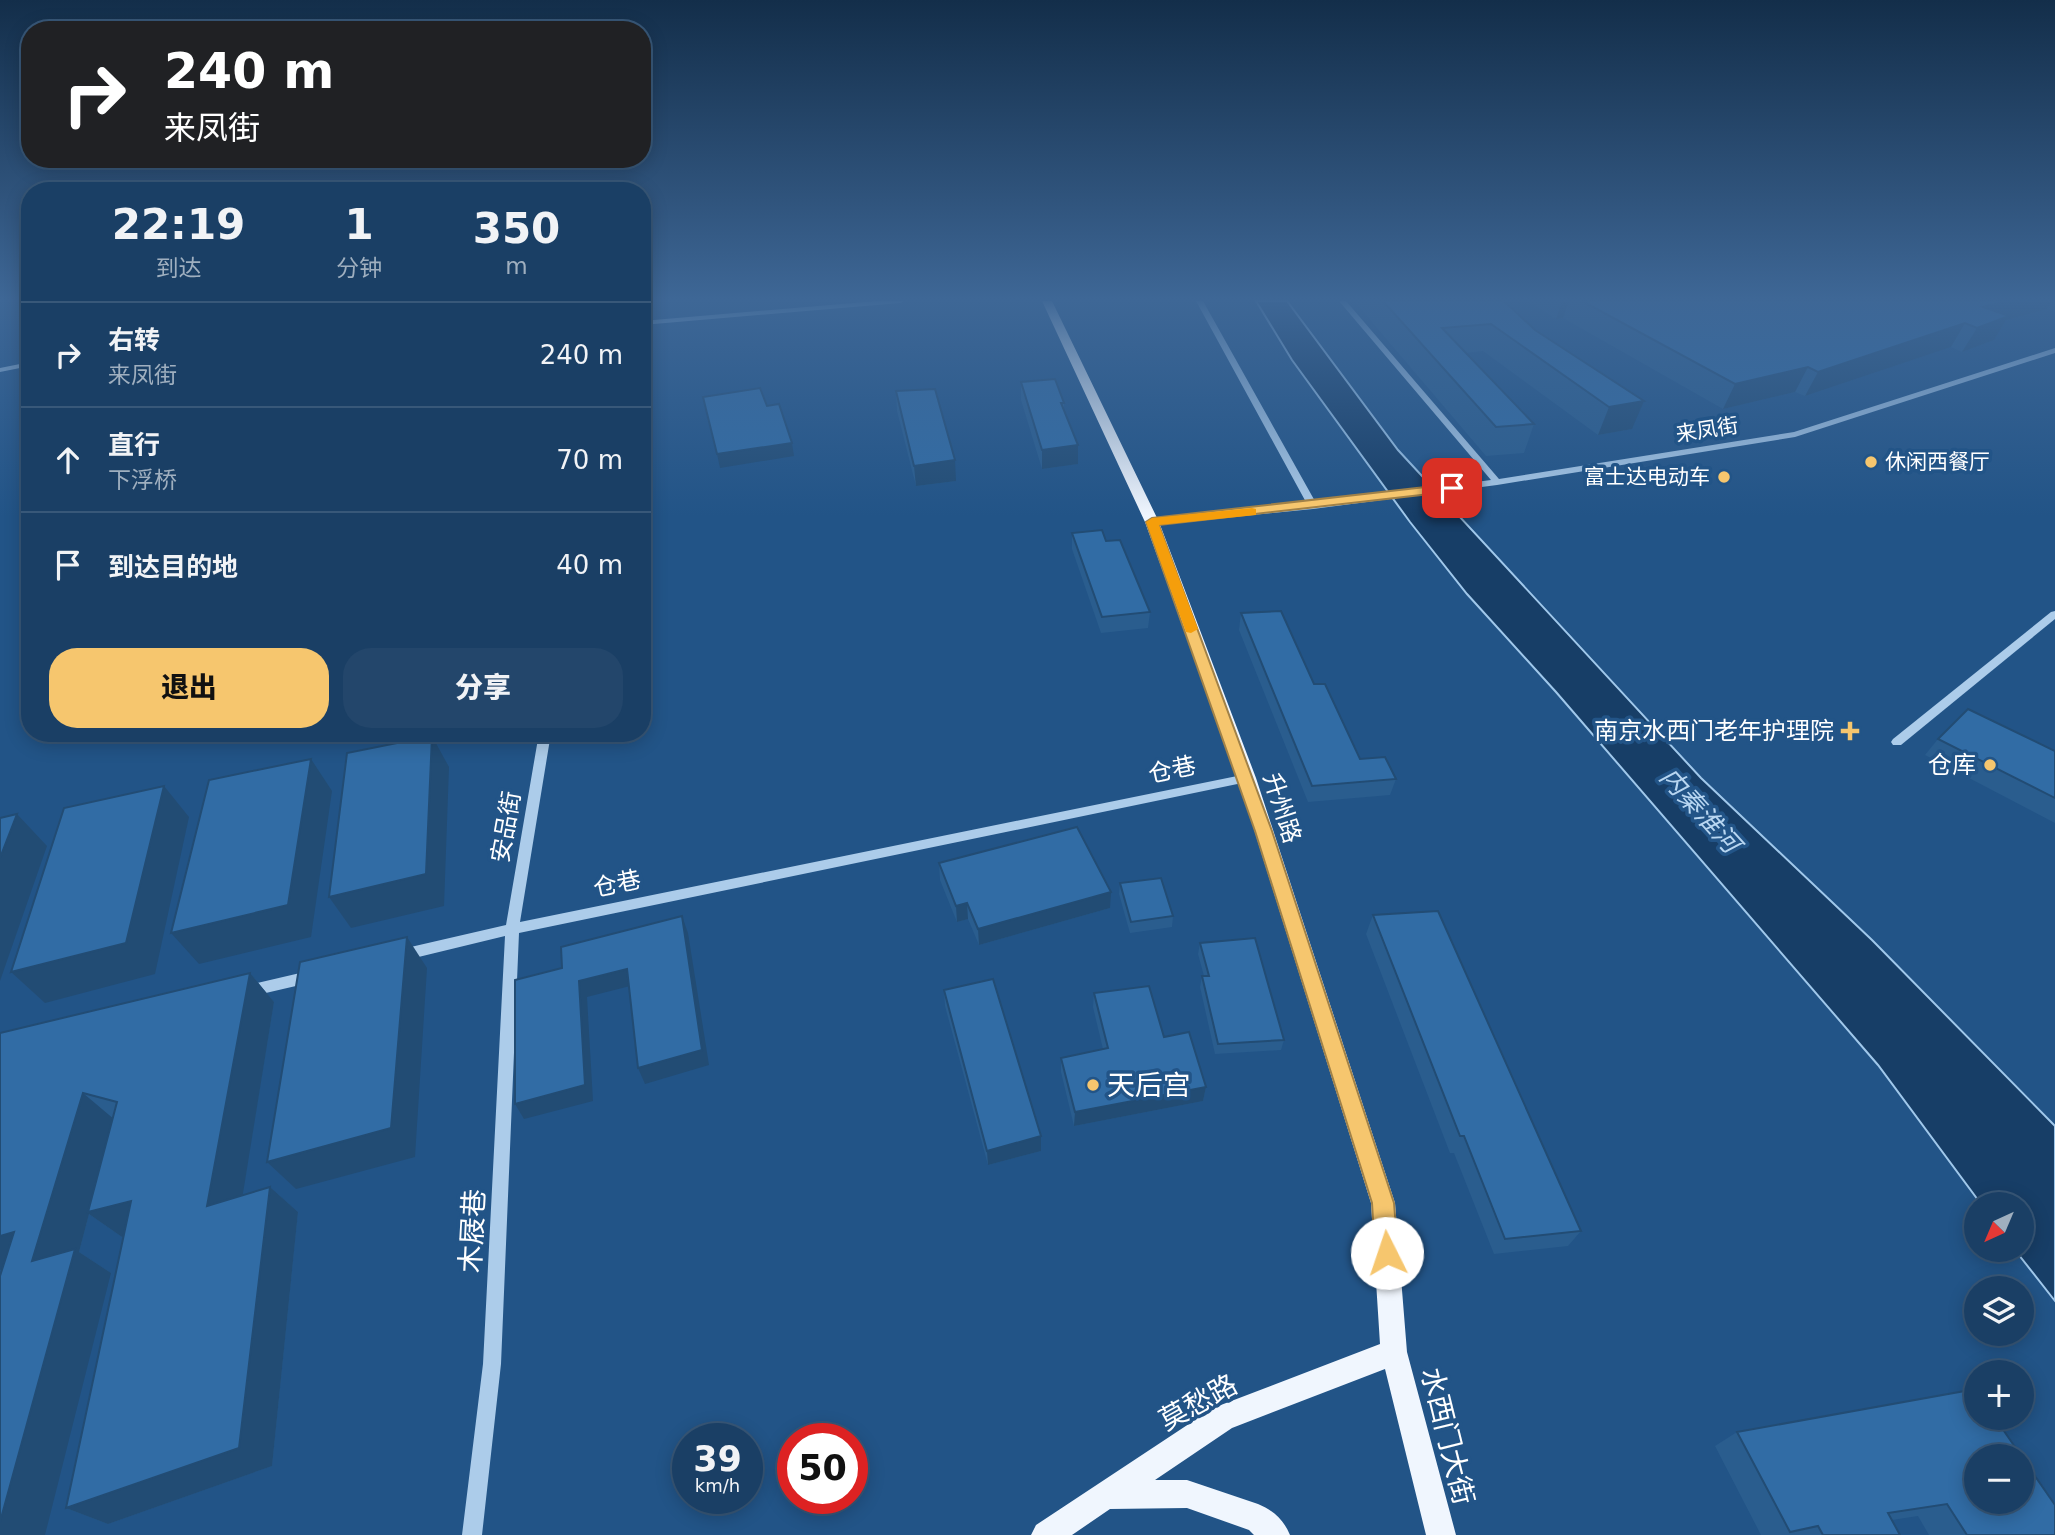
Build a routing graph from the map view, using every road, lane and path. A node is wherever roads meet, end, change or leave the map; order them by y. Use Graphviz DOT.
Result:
graph roads {
  1 [pos="1081,373"];
  2 [pos="1239,373"];
  3 [pos="1403,373"];
  4 [pos="1984,373"];
  5 [pos="1497,482"];
  6 [pos="1313,506"];
  7 [pos="1152,522"];
  8 [pos="2055,614"];
  9 [pos="543,742"];
  10 [pos="1897,742"];
  11 [pos="1247,778"];
  12 [pos="512,929"];
  13 [pos="391,958"];
  14 [pos="324,974"];
  15 [pos="229,996"];
  16 [pos="1394,1352"];
  17 [pos="1107,1495"];
  18 [pos="472,1535"];
  19 [pos="1046,1535"];
  20 [pos="1275,1535"];
  21 [pos="1441,1535"];
  1 -- 7 [label="main road, 升州路"];
  2 -- 6 [label="street"];
  3 -- 5 [label="street"];
  4 -- 5 [label="street, 来凤街"];
  5 -- 6 [label="street, 来凤街"];
  6 -- 7 [label="street"];
  7 -- 11 [label="main road, 升州路"];
  8 -- 10 [label="street"];
  9 -- 12 [label="street, 安品街"];
  11 -- 12 [label="street, 仓巷"];
  11 -- 16 [label="main road, 升州路"];
  12 -- 13 [label="street, 仓巷"];
  12 -- 18 [label="street, 木屐巷"];
  14 -- 15 [label="street"];
  16 -- 17 [label="main road, 莫愁路"];
  16 -- 21 [label="main road, 水西门大街"];
  17 -- 19 [label="main road, 莫愁路"];
  17 -- 20 [label="main road"];
}
